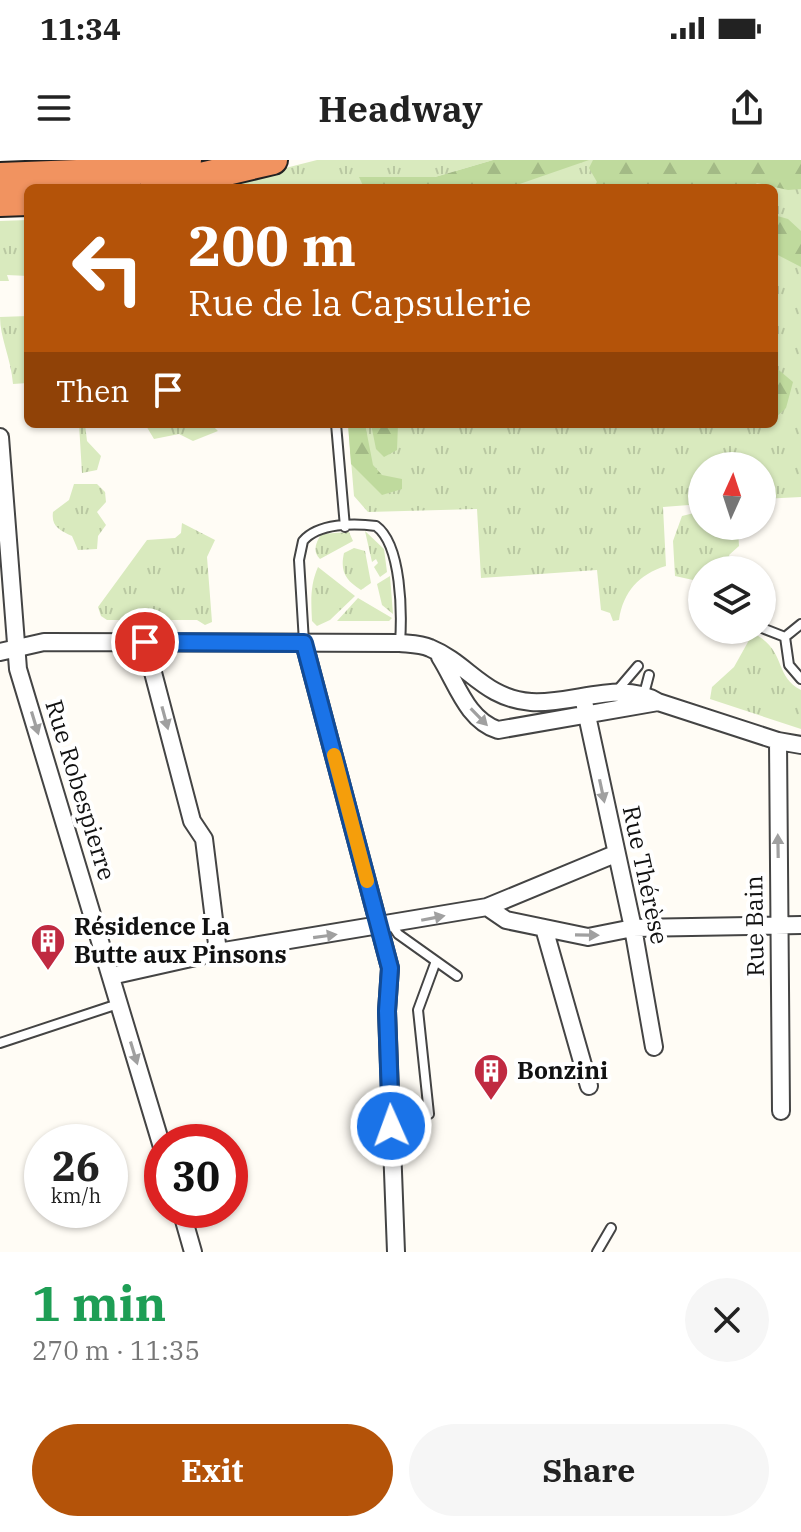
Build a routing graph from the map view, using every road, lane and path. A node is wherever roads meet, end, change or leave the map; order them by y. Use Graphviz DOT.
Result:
graph roads {
  1 [pos="187,160"];
  2 [pos="273,160"];
  3 [pos="0,177"];
  4 [pos="171,184"];
  5 [pos="24,201"];
  6 [pos="0,202"];
  7 [pos="336,428"];
  8 [pos="0,437"];
  9 [pos="345,527"];
  10 [pos="801,624"];
  11 [pos="776,633"];
  12 [pos="785,637"];
  13 [pos="145,642"];
  14 [pos="304,643"];
  15 [pos="400,643"];
  16 [pos="8,650"];
  17 [pos="437,652"];
  18 [pos="638,666"];
  19 [pos="649,675"];
  20 [pos="801,679"];
  21 [pos="615,693"];
  22 [pos="583,697"];
  23 [pos="651,698"];
  24 [pos="585,715"];
  25 [pos="778,741"];
  26 [pos="801,745"];
  27 [pos="615,854"];
  28 [pos="487,907"];
  29 [pos="779,924"];
  30 [pos="801,925"];
  31 [pos="386,926"];
  32 [pos="544,928"];
  33 [pos="633,928"];
  34 [pos="218,952"];
  35 [pos="436,961"];
  36 [pos="111,976"];
  37 [pos="457,976"];
  38 [pos="119,1003"];
  39 [pos="0,1043"];
  40 [pos="654,1047"];
  41 [pos="589,1086"];
  42 [pos="781,1111"];
  43 [pos="429,1114"];
  44 [pos="155,1124"];
  45 [pos="186,1228"];
  46 [pos="611,1228"];
  47 [pos="193,1252"];
  48 [pos="396,1252"];
  49 [pos="597,1252"];
  1 -- 3 [label="highway"];
  2 -- 4 [label="highway"];
  5 -- 6 [label="highway"];
  7 -- 9 [label="lane"];
  8 -- 16 [label="street, Rue Robespierre"];
  9 -- 14 [label="lane"];
  9 -- 15 [label="lane"];
  10 -- 12 [label="lane"];
  11 -- 12 [label="lane"];
  12 -- 20 [label="lane"];
  13 -- 14 [label="street"];
  13 -- 16 [label="street"];
  13 -- 34 [label="street, one-way"];
  14 -- 15 [label="street"];
  14 -- 31 [label="street"];
  15 -- 17 [label="street"];
  16 -- 36 [label="street, Rue Robespierre, one-way"];
  17 -- 22 [label="street"];
  17 -- 24 [label="street, one-way"];
  18 -- 21 [label="lane"];
  19 -- 23 [label="lane"];
  21 -- 22 [label="street"];
  21 -- 23 [label="street"];
  22 -- 24 [label="street, Rue Thérèse"];
  23 -- 24 [label="street"];
  23 -- 25 [label="street"];
  24 -- 27 [label="street, Rue Thérèse, one-way"];
  25 -- 26 [label="street"];
  29 -- 25 [label="street, Rue Bain, one-way"];
  27 -- 28 [label="street"];
  27 -- 33 [label="street, Rue Thérèse"];
  31 -- 28 [label="street, one-way"];
  28 -- 32 [label="street"];
  29 -- 30 [label="street"];
  29 -- 33 [label="street"];
  29 -- 42 [label="street, Rue Bain"];
  34 -- 31 [label="street, one-way"];
  31 -- 35 [label="lane"];
  31 -- 48 [label="street"];
  32 -- 33 [label="street, one-way"];
  32 -- 41 [label="street"];
  33 -- 40 [label="street, Rue Thérèse"];
  34 -- 36 [label="street"];
  35 -- 37 [label="lane"];
  35 -- 43 [label="lane"];
  36 -- 38 [label="street, Rue Robespierre"];
  38 -- 39 [label="lane"];
  38 -- 44 [label="street, Rue Robespierre, one-way"];
  45 -- 47 [label="street"];
  46 -- 49 [label="lane"];
}
